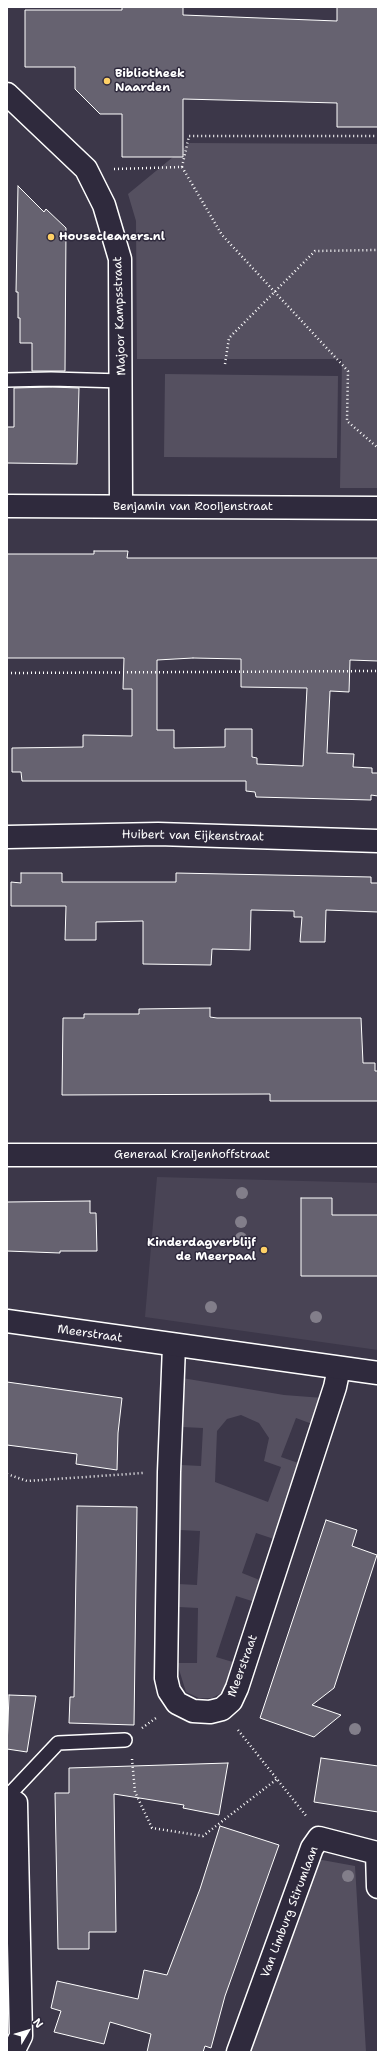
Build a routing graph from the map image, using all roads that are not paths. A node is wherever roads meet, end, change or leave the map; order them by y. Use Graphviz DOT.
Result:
graph roads {
  1 [pos="7,94"];
  2 [pos="7,380"];
  3 [pos="122,381"];
  4 [pos="7,506"];
  5 [pos="121,506"];
  6 [pos="378,508"];
  7 [pos="7,837"];
  8 [pos="378,841"];
  9 [pos="7,1155"];
  10 [pos="378,1155"];
  11 [pos="7,1322"];
  12 [pos="174,1346"];
  13 [pos="339,1368"];
  14 [pos="378,1373"];
  15 [pos="126,1740"];
  16 [pos="7,1797"];
  17 [pos="378,1887"];
  18 [pos="12,2052"];
  19 [pos="238,2052"];
  1 -- 3 [label="street, Majoor Kampsstraat"];
  2 -- 3 [label="lane"];
  3 -- 5 [label="street, Majoor Kampsstraat"];
  4 -- 5 [label="street, Benjamin van Rooijenstraat"];
  5 -- 6 [label="street, Benjamin van Rooijenstraat"];
  7 -- 8 [label="street, Huibert van Eijkenstraat"];
  9 -- 10 [label="street, Generaal Kraijenhoffstraat"];
  11 -- 12 [label="street, Meerstraat"];
  12 -- 13 [label="street, Meerstraat"];
  12 -- 13 [label="street, Meerstraat"];
  13 -- 14 [label="street, Meerstraat"];
  15 -- 16 [label="lane"];
  16 -- 18 [label="street"];
  17 -- 19 [label="street, Van Limburg Stirumlaan"];
}
